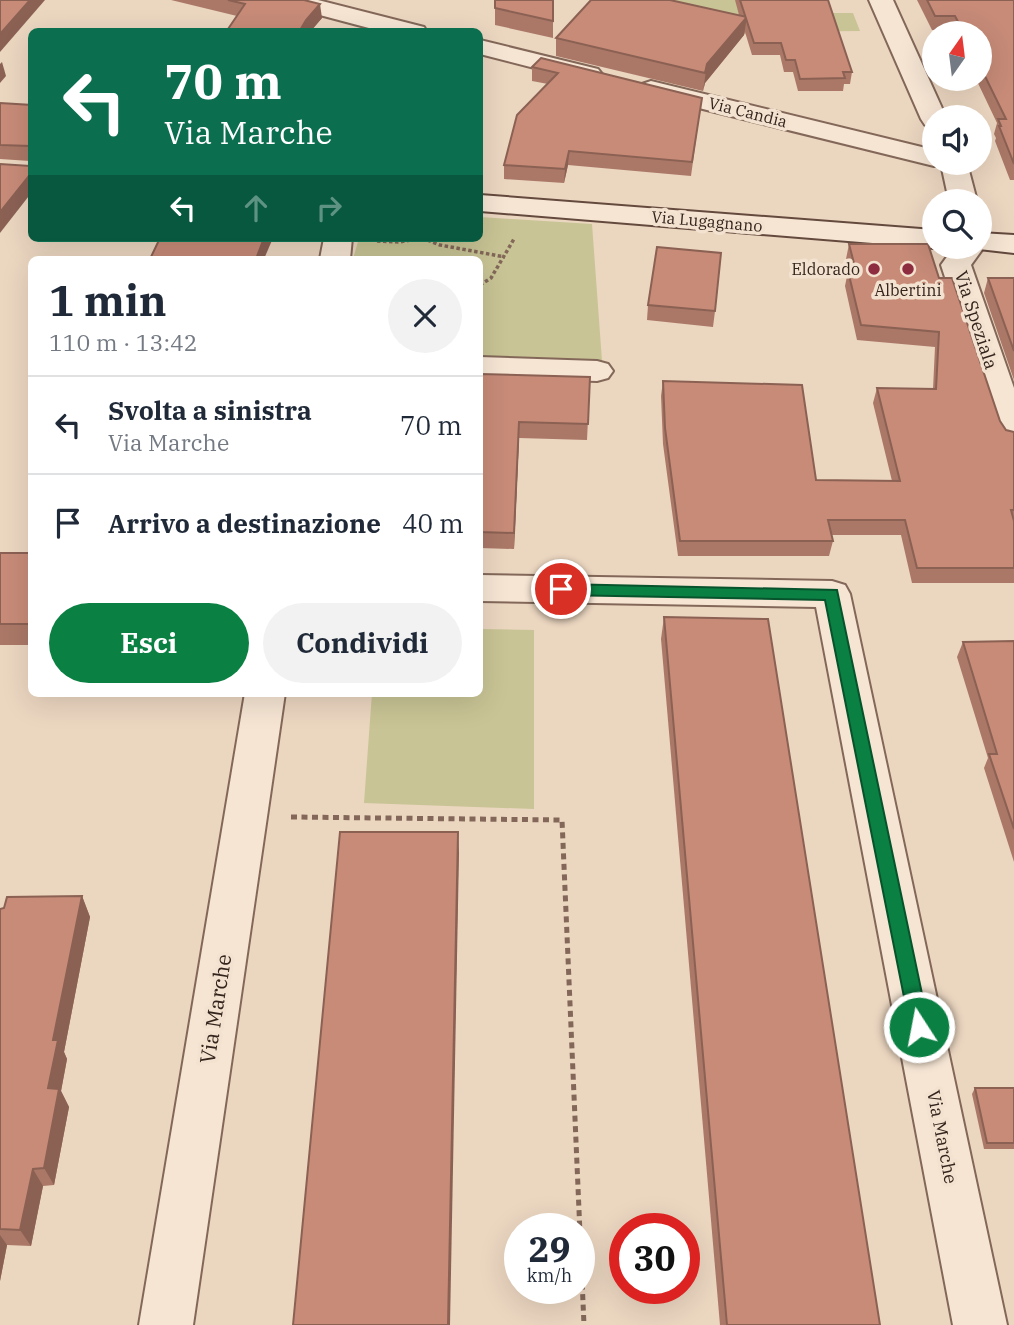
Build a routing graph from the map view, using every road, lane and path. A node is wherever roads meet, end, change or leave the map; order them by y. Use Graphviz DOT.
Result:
graph roads {
  1 [pos="290,0"];
  2 [pos="881,0"];
  3 [pos="399,28"];
  4 [pos="483,48"];
  5 [pos="928,105"];
  6 [pos="922,155"];
  7 [pos="483,203"];
  8 [pos="529,207"];
  9 [pos="922,238"];
  10 [pos="432,242"];
  11 [pos="992,243"];
  12 [pos="1014,244"];
  13 [pos="505,257"];
  14 [pos="960,259"];
  15 [pos="483,283"];
  16 [pos="483,367"];
  17 [pos="597,371"];
  18 [pos="1014,435"];
  19 [pos="483,588"];
  20 [pos="264,697"];
  21 [pos="246,817"];
  22 [pos="166,1325"];
  23 [pos="583,1325"];
  24 [pos="980,1325"];
  1 -- 3 [label="street"];
  2 -- 5 [label="street"];
  4 -- 6 [label="street, Via Candia"];
  7 -- 8 [label="street, Via Lugagnano"];
  8 -- 9 [label="street, Via Lugagnano"];
  8 -- 13 [label="path"];
  10 -- 13 [label="path"];
  11 -- 12 [label="street"];
  13 -- 15 [label="path"];
  14 -- 18 [label="street, Via Speziala"];
  16 -- 17 [label="street"];
  19 -- 24 [label="street, Via Marche"];
  20 -- 21 [label="street, Via Marche"];
  21 -- 22 [label="street, Via Marche"];
  21 -- 23 [label="path"];
}
